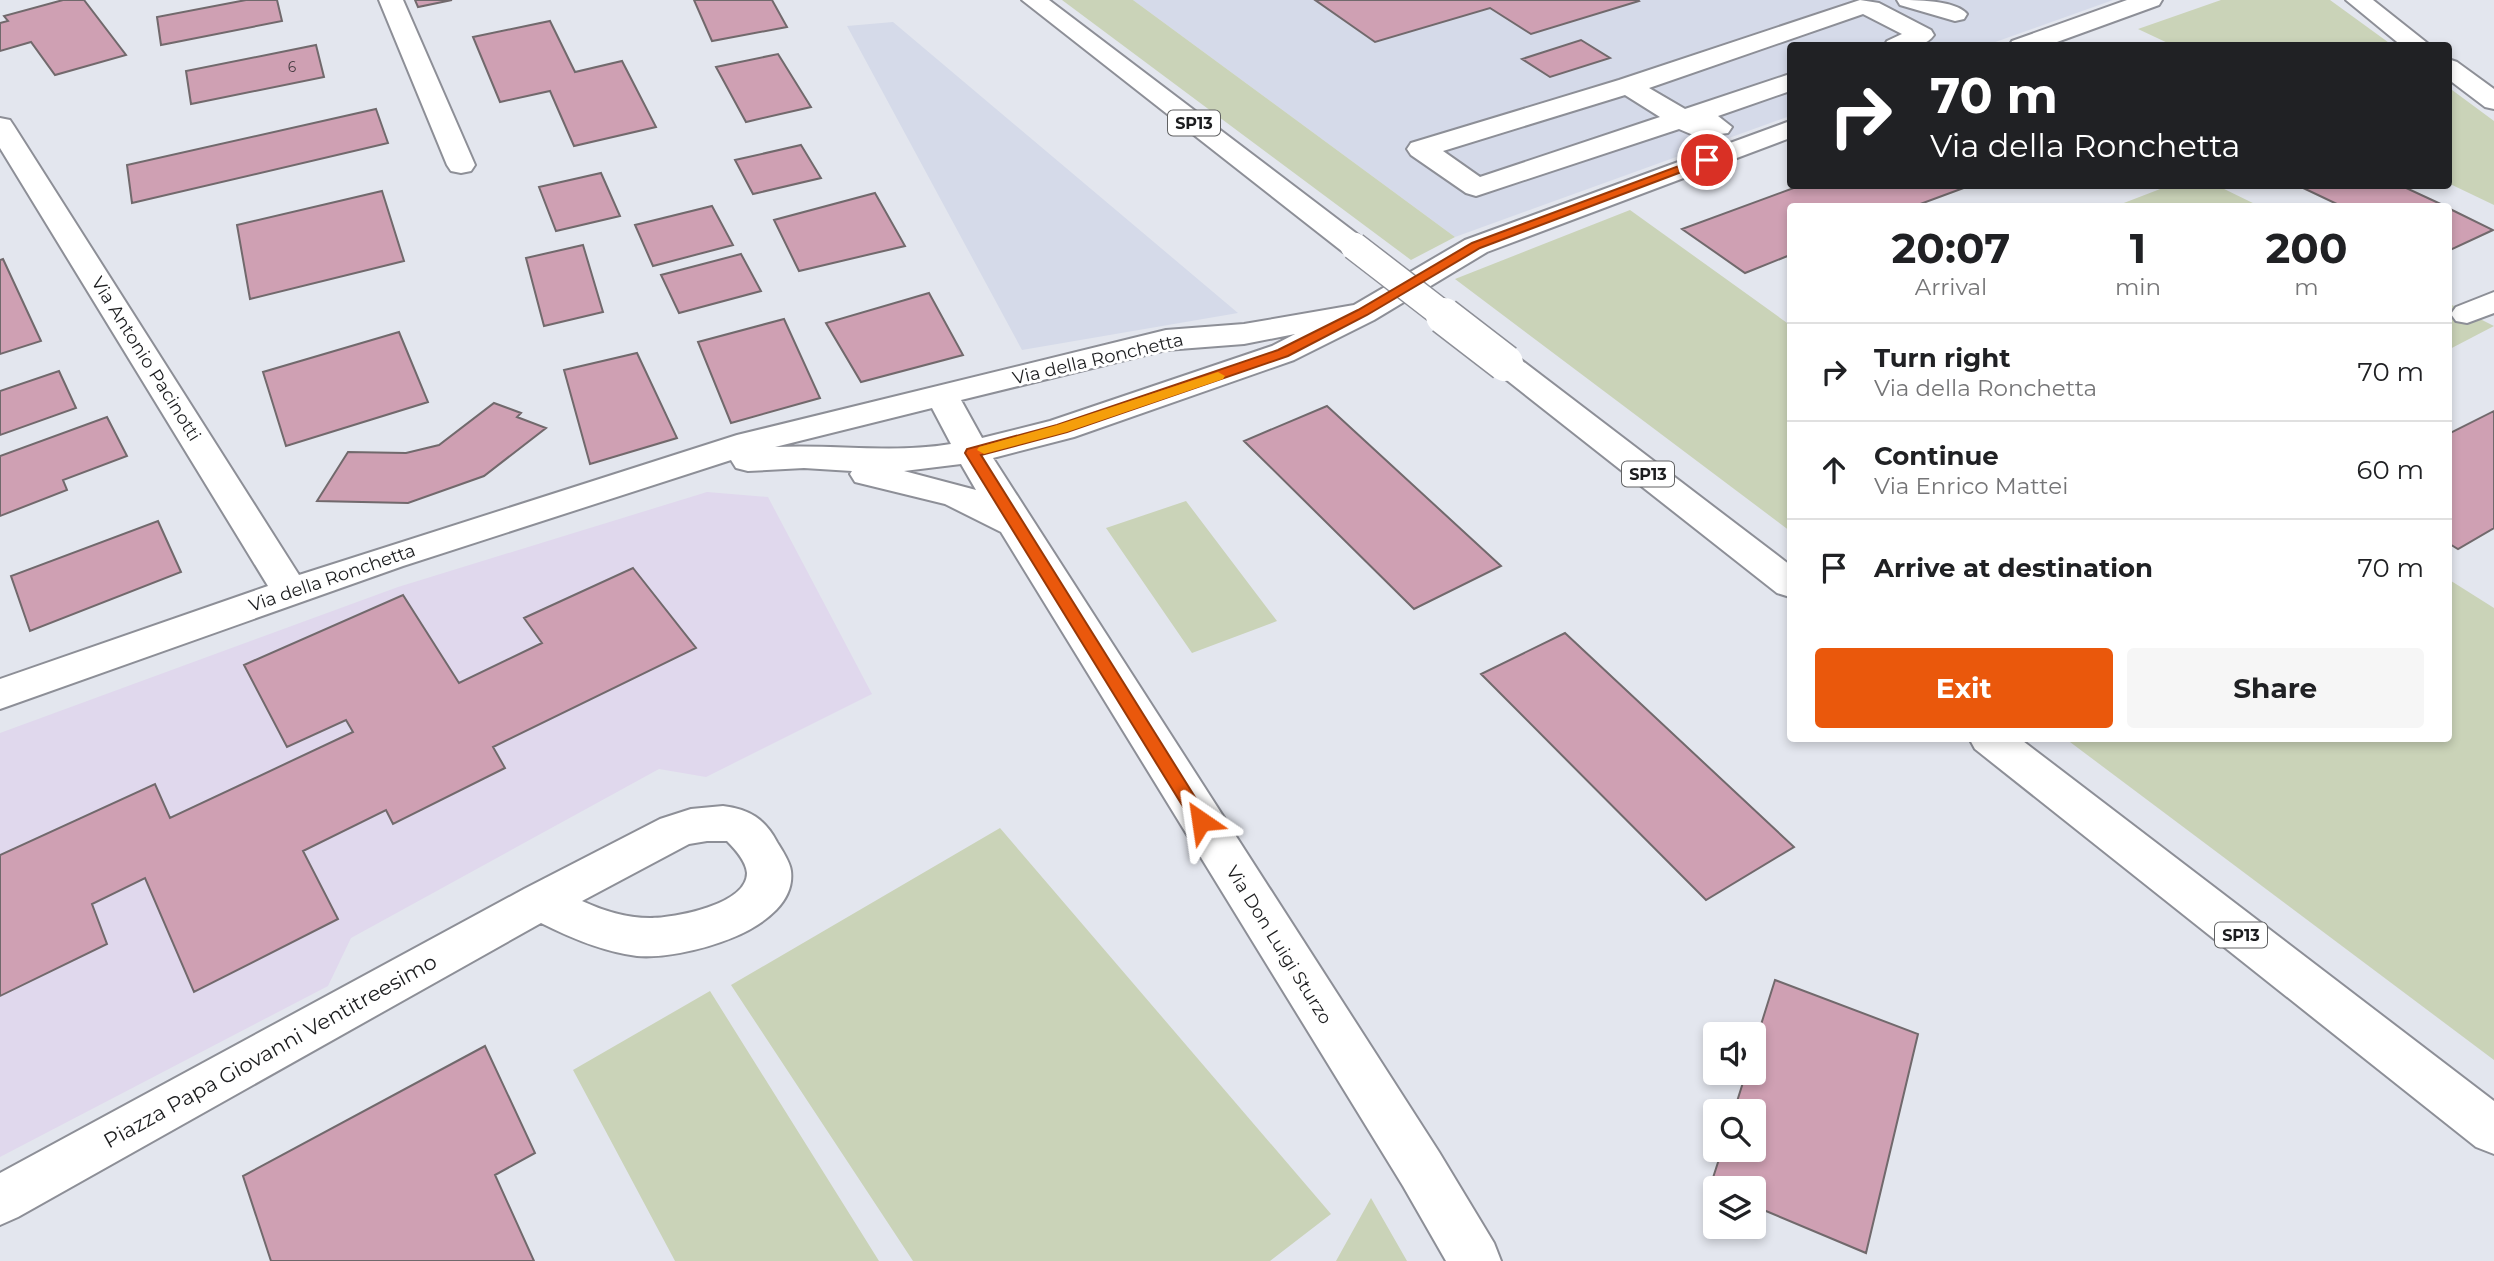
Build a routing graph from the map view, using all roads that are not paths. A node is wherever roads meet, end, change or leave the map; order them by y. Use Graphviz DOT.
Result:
graph roads {
  1 [pos="391,0"];
  2 [pos="1034,0"];
  3 [pos="1909,0"];
  4 [pos="2150,0"];
  5 [pos="2358,0"];
  6 [pos="1955,14"];
  7 [pos="1905,42"];
  8 [pos="2032,42"];
  9 [pos="2414,42"];
  10 [pos="2452,70"];
  11 [pos="1787,83"];
  12 [pos="1628,86"];
  13 [pos="2494,101"];
  14 [pos="1689,117"];
  15 [pos="0,126"];
  16 [pos="1787,130"];
  17 [pos="1739,148"];
  18 [pos="461,165"];
  19 [pos="1363,313"];
  20 [pos="942,394"];
  21 [pos="972,453"];
  22 [pos="804,457"];
  23 [pos="667,471"];
  24 [pos="1014,523"];
  25 [pos="1787,582"];
  26 [pos="291,592"];
  27 [pos="0,694"];
  28 [pos="1994,742"];
  29 [pos="540,902"];
  30 [pos="2494,1131"];
  31 [pos="0,1200"];
  32 [pos="1475,1261"];
  1 -- 18 [label="street"];
  2 -- 25 [label="street, SP13, bridge"];
  3 -- 6 [label="street"];
  4 -- 8 [label="street"];
  5 -- 9 [label="street"];
  7 -- 12 [label="street"];
  10 -- 13 [label="street"];
  11 -- 14 [label="street"];
  12 -- 14 [label="street"];
  12 -- 14 [label="street"];
  14 -- 17 [label="street"];
  15 -- 26 [label="street, Via Antonio Pacinotti"];
  16 -- 17 [label="street"];
  17 -- 19 [label="street"];
  19 -- 20 [label="street, Via della Ronchetta"];
  19 -- 21 [label="street, Via della Ronchetta"];
  20 -- 21 [label="street, Via Don Luigi Sturzo"];
  20 -- 23 [label="street, Via della Ronchetta"];
  21 -- 22 [label="street, Via della Ronchetta"];
  21 -- 24 [label="street, Via Don Luigi Sturzo"];
  22 -- 23 [label="street, Via della Ronchetta"];
  22 -- 24 [label="street"];
  23 -- 26 [label="street, Via della Ronchetta"];
  24 -- 32 [label="street, Via Don Luigi Sturzo"];
  26 -- 27 [label="street, Via della Ronchetta"];
  28 -- 30 [label="street, SP13"];
  29 -- 31 [label="street, Piazza Papa Giovanni Ventitreesimo"];
}
